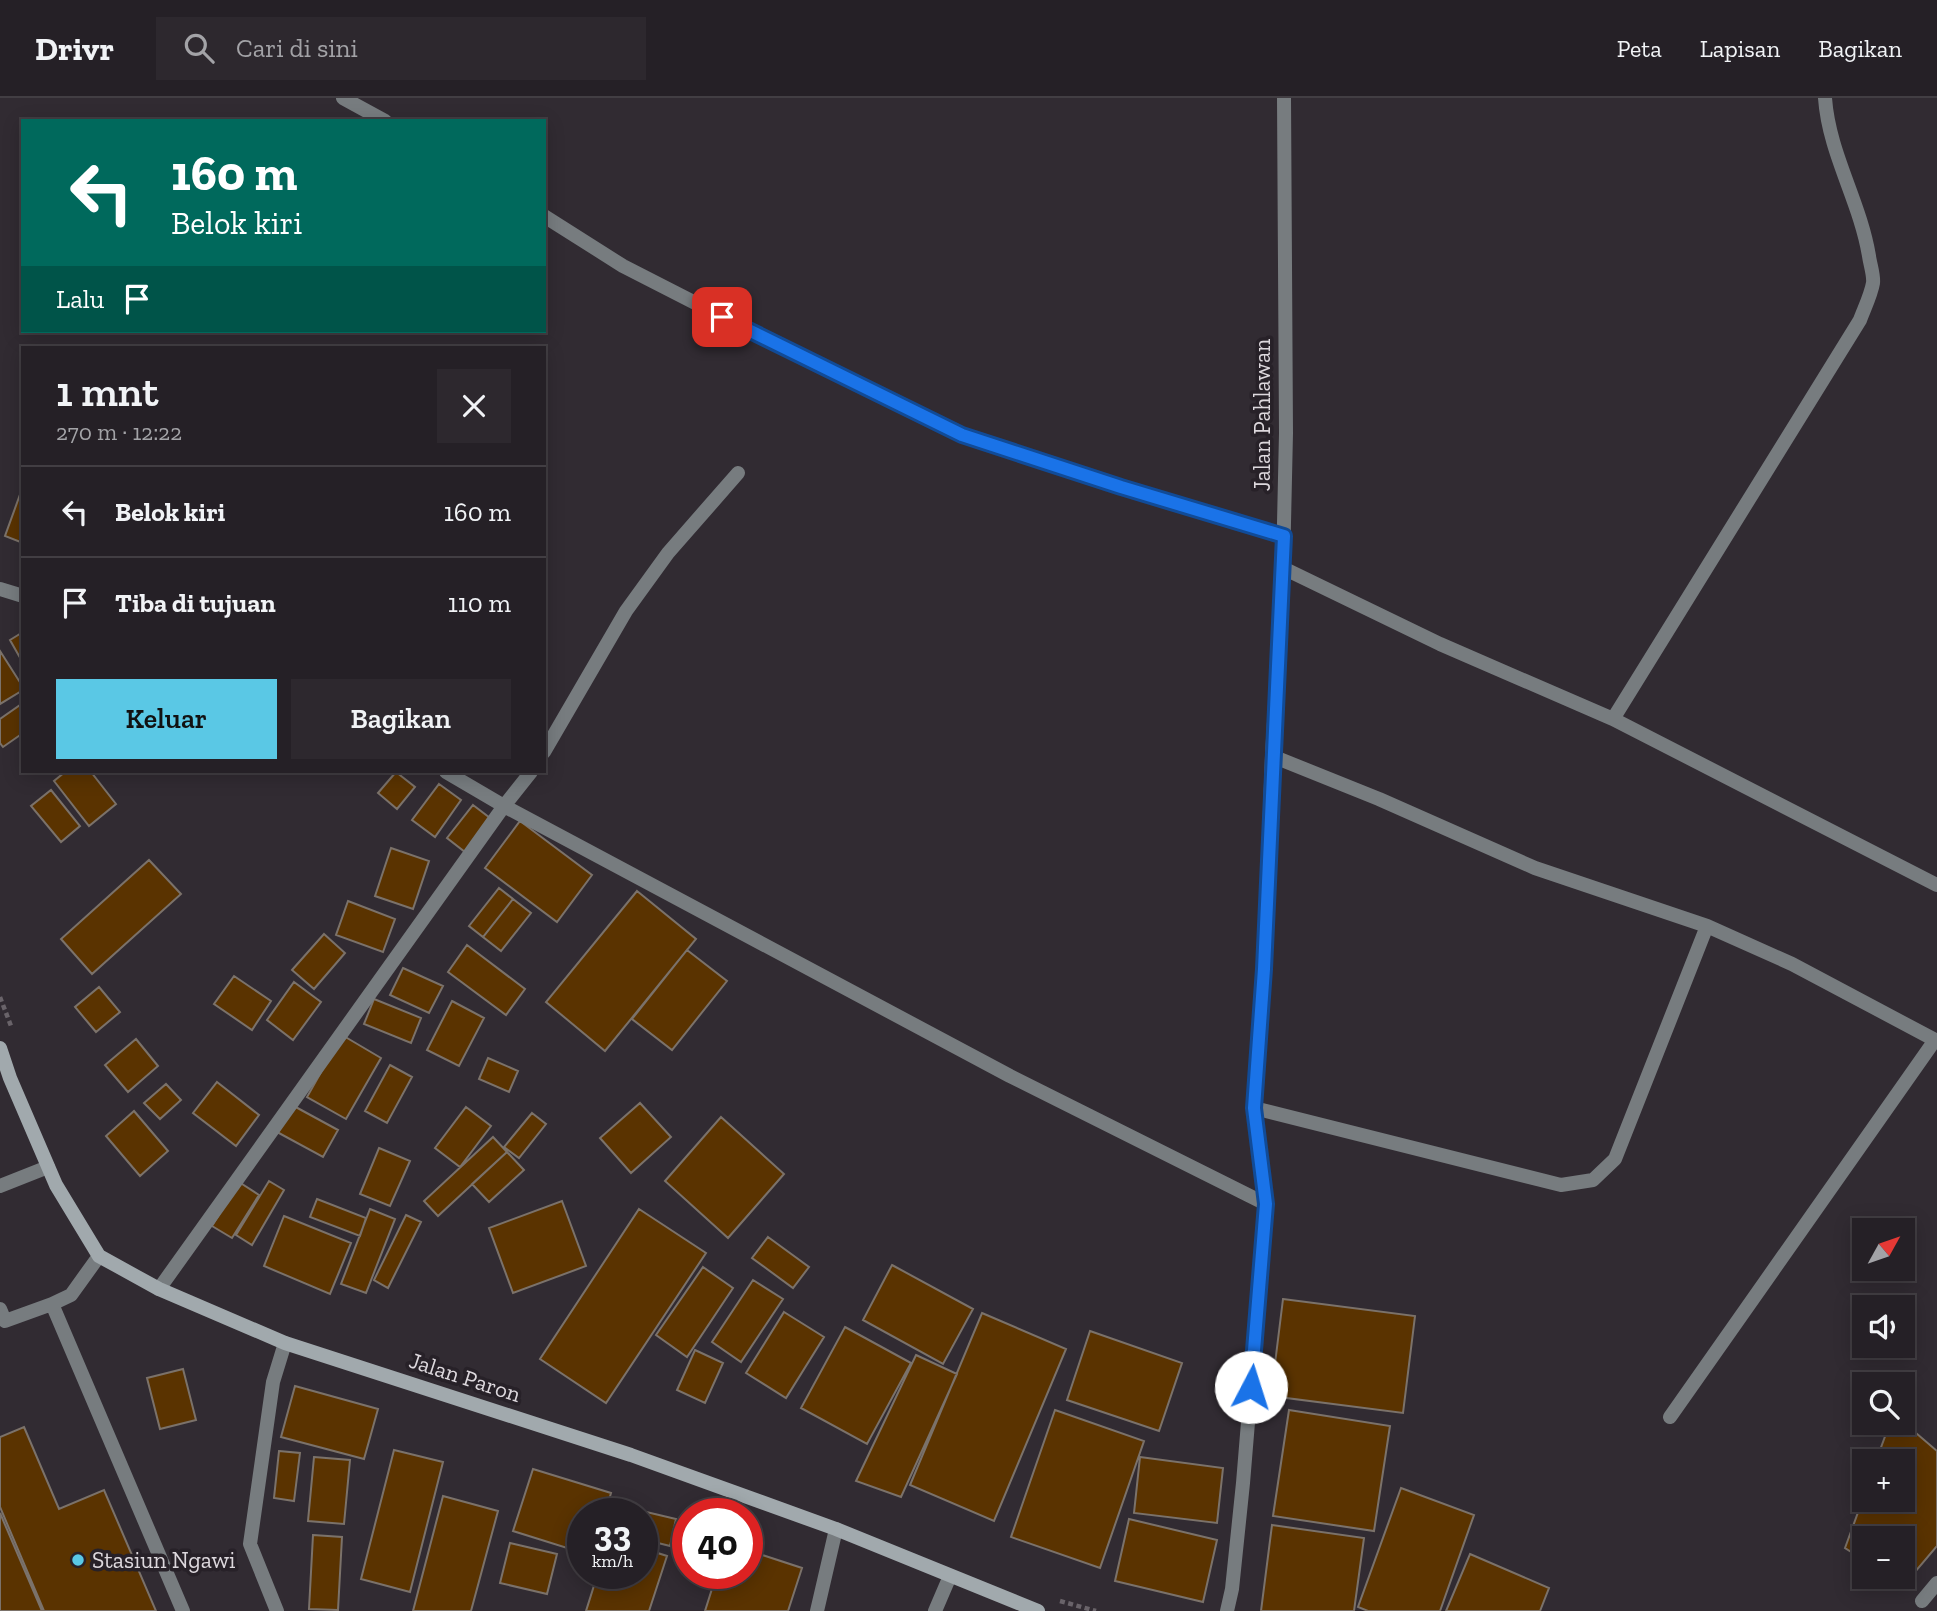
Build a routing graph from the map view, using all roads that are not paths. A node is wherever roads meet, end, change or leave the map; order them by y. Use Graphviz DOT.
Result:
graph roads {
  1 [pos="343,98"];
  2 [pos="1284,98"];
  3 [pos="1825,98"];
  4 [pos="381,119"];
  5 [pos="546,217"];
  6 [pos="738,473"];
  7 [pos="1284,536"];
  8 [pos="1283,568"];
  9 [pos="0,589"];
  10 [pos="21,595"];
  11 [pos="1613,719"];
  12 [pos="546,749"];
  13 [pos="1272,756"];
  14 [pos="448,773"];
  15 [pos="530,773"];
  16 [pos="504,806"];
  17 [pos="1937,885"];
  18 [pos="1707,926"];
  19 [pos="1936,1040"];
  20 [pos="0,1048"];
  21 [pos="1254,1108"];
  22 [pos="48,1167"];
  23 [pos="0,1186"];
  24 [pos="1266,1204"];
  25 [pos="99,1256"];
  26 [pos="159,1289"];
  27 [pos="52,1304"];
  28 [pos="0,1309"];
  29 [pos="285,1343"];
  30 [pos="1670,1417"];
  31 [pos="836,1529"];
  32 [pos="950,1576"];
  33 [pos="1937,1583"];
  34 [pos="1922,1601"];
  35 [pos="183,1611"];
  36 [pos="277,1611"];
  37 [pos="817,1611"];
  38 [pos="935,1611"];
  39 [pos="1038,1611"];
  40 [pos="1227,1611"];
  1 -- 4 [label="street"];
  2 -- 7 [label="street, Jalan Pahlawan"];
  3 -- 11 [label="street"];
  5 -- 7 [label="street"];
  6 -- 12 [label="street"];
  7 -- 8 [label="street, Jalan Pahlawan"];
  8 -- 11 [label="street"];
  8 -- 13 [label="street, Jalan Pahlawan"];
  9 -- 10 [label="street"];
  11 -- 17 [label="street"];
  13 -- 18 [label="street"];
  13 -- 21 [label="street, Jalan Pahlawan"];
  14 -- 16 [label="street"];
  15 -- 16 [label="street"];
  16 -- 24 [label="street"];
  16 -- 26 [label="street"];
  18 -- 19 [label="street"];
  18 -- 21 [label="street"];
  19 -- 30 [label="street"];
  20 -- 22 [label="main road, Jalan Paron"];
  21 -- 24 [label="street, Jalan Pahlawan"];
  22 -- 23 [label="street"];
  22 -- 25 [label="main road, Jalan Paron"];
  24 -- 40 [label="street, Jalan Pahlawan"];
  25 -- 26 [label="main road, Jalan Paron"];
  25 -- 27 [label="street"];
  26 -- 29 [label="main road, Jalan Paron"];
  27 -- 28 [label="street"];
  27 -- 35 [label="street"];
  29 -- 31 [label="main road, Jalan Paron"];
  29 -- 36 [label="street"];
  31 -- 32 [label="main road, Jalan Paron"];
  31 -- 37 [label="street"];
  32 -- 38 [label="street"];
  32 -- 39 [label="main road, Jalan Paron"];
  33 -- 34 [label="street"];
}
